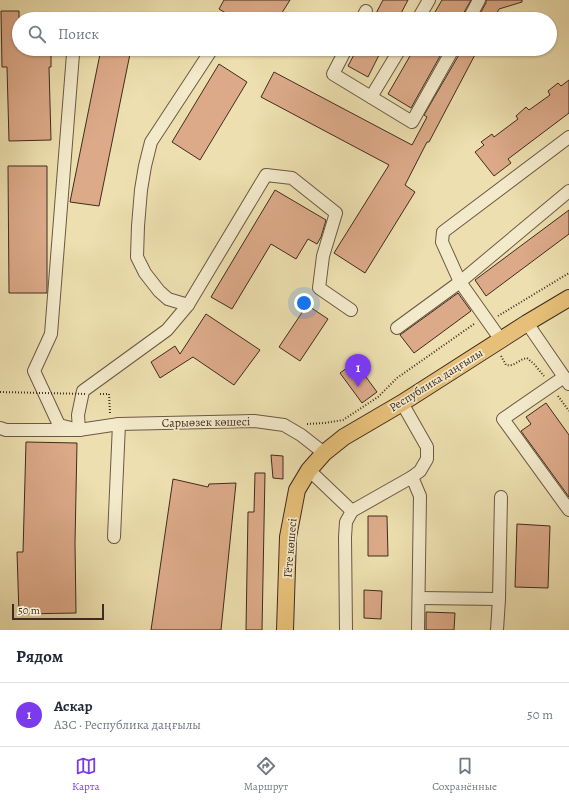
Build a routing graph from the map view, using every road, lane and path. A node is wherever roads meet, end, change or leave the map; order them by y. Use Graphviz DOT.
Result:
graph roads {
  1 [pos="430,0"];
  2 [pos="479,0"];
  3 [pos="422,12"];
  4 [pos="473,12"];
  5 [pos="73,56"];
  6 [pos="207,56"];
  7 [pos="342,56"];
  8 [pos="396,56"];
  9 [pos="448,56"];
  10 [pos="371,97"];
  11 [pos="569,137"];
  12 [pos="569,191"];
  13 [pos="569,273"];
  14 [pos="460,282"];
  15 [pos="569,298"];
  16 [pos="188,305"];
  17 [pos="351,310"];
  18 [pos="488,322"];
  19 [pos="528,323"];
  20 [pos="397,328"];
  21 [pos="501,340"];
  22 [pos="566,380"];
  23 [pos="0,392"];
  24 [pos="87,394"];
  25 [pos="94,394"];
  26 [pos="402,403"];
  27 [pos="110,415"];
  28 [pos="119,424"];
  29 [pos="0,428"];
  30 [pos="79,430"];
  31 [pos="324,453"];
  32 [pos="309,470"];
  33 [pos="412,477"];
  34 [pos="501,497"];
  35 [pos="569,510"];
  36 [pos="352,511"];
  37 [pos="114,537"];
  38 [pos="418,598"];
  39 [pos="499,599"];
  40 [pos="285,630"];
  41 [pos="346,630"];
  42 [pos="418,630"];
  43 [pos="497,630"];
  1 -- 3 [label="street"];
  2 -- 4 [label="street"];
  5 -- 30 [label="street"];
  6 -- 16 [label="street"];
  7 -- 10 [label="street"];
  8 -- 10 [label="street"];
  9 -- 10 [label="street"];
  11 -- 14 [label="street"];
  12 -- 14 [label="street"];
  13 -- 18 [label="path"];
  14 -- 18 [label="street"];
  14 -- 20 [label="street"];
  15 -- 19 [label="main road, Республика даңғылы"];
  16 -- 17 [label="street"];
  16 -- 30 [label="street"];
  18 -- 21 [label="street"];
  19 -- 21 [label="main road, Республика даңғылы"];
  19 -- 22 [label="street"];
  21 -- 26 [label="main road, Республика даңғылы"];
  22 -- 35 [label="street"];
  23 -- 24 [label="path, bridge"];
  25 -- 27 [label="path"];
  26 -- 31 [label="main road, Республика даңғылы"];
  26 -- 33 [label="street"];
  28 -- 30 [label="street, Сарыөзек көшесі"];
  28 -- 31 [label="street, Сарыөзек көшесі"];
  28 -- 37 [label="street"];
  29 -- 30 [label="street"];
  31 -- 32 [label="main road, Республика даңғылы"];
  32 -- 36 [label="street"];
  32 -- 40 [label="main road, Гёте көшесі"];
  33 -- 36 [label="street"];
  33 -- 38 [label="street"];
  34 -- 39 [label="street"];
  36 -- 41 [label="street"];
  38 -- 39 [label="street"];
  38 -- 42 [label="street"];
  39 -- 43 [label="street"];
}
